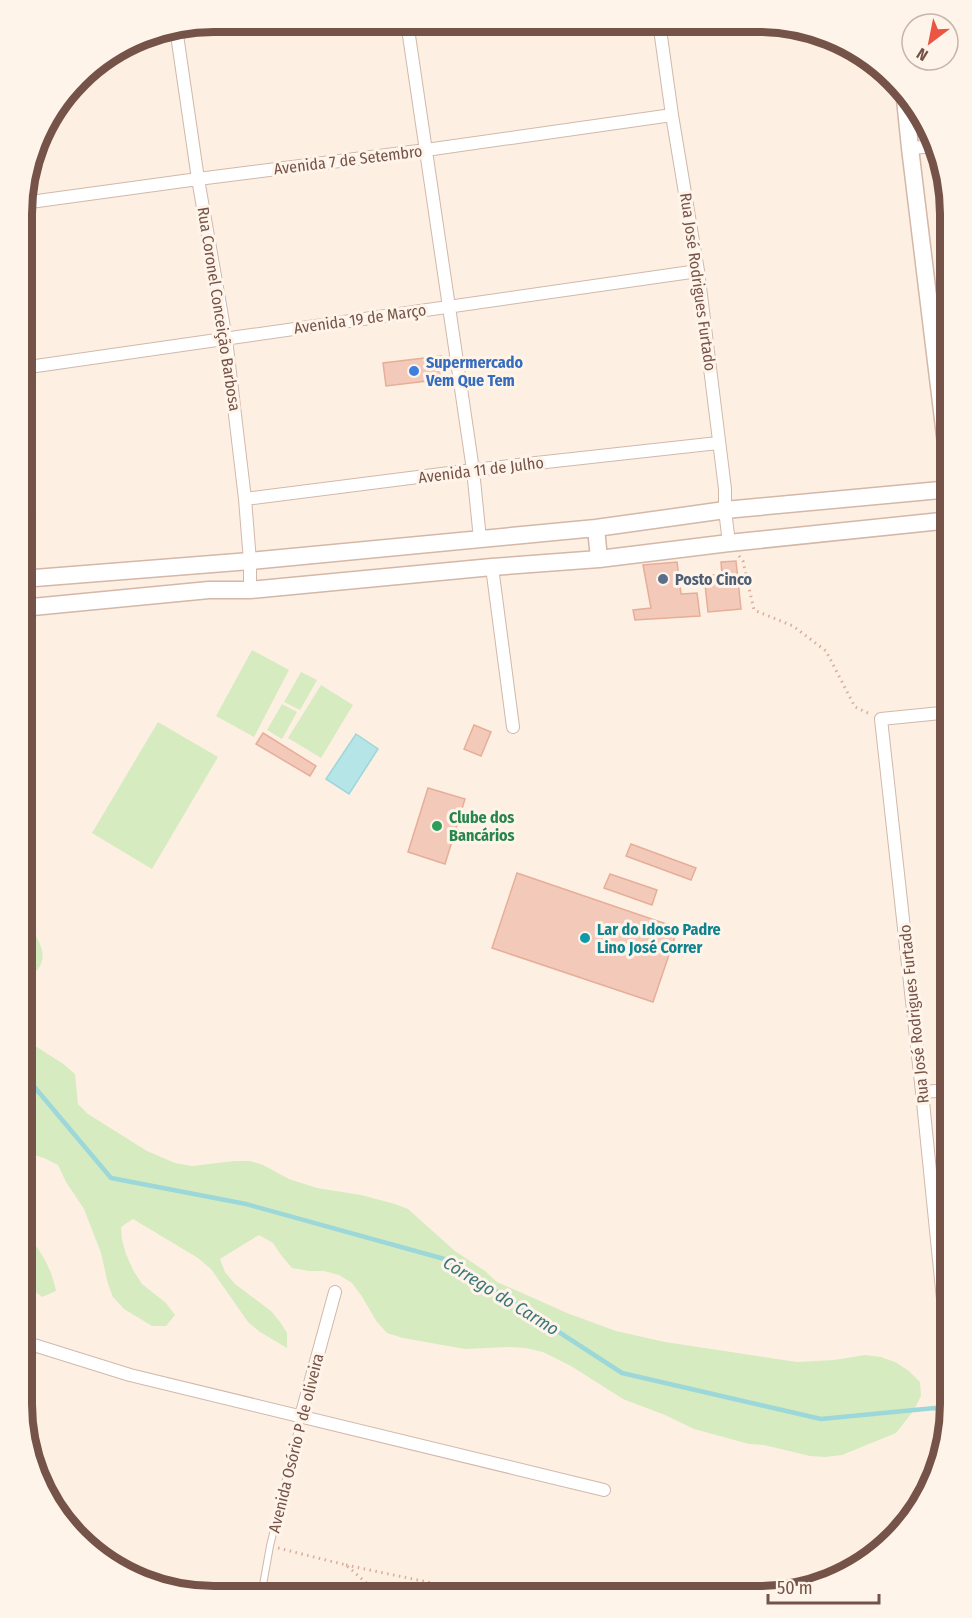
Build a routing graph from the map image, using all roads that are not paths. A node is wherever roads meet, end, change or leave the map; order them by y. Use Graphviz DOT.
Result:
graph roads {
  1 [pos="407,31"];
  2 [pos="660,31"];
  3 [pos="178,35"];
  4 [pos="906,107"];
  5 [pos="672,115"];
  6 [pos="928,147"];
  7 [pos="910,148"];
  8 [pos="426,150"];
  9 [pos="198,179"];
  10 [pos="32,202"];
  11 [pos="698,271"];
  12 [pos="449,306"];
  13 [pos="931,316"];
  14 [pos="940,316"];
  15 [pos="226,339"];
  16 [pos="31,367"];
  17 [pos="940,393"];
  18 [pos="718,443"];
  19 [pos="473,470"];
  20 [pos="940,488"];
  21 [pos="245,500"];
  22 [pos="725,510"];
  23 [pos="940,521"];
  24 [pos="596,528"];
  25 [pos="480,539"];
  26 [pos="732,547"];
  27 [pos="599,559"];
  28 [pos="250,561"];
  29 [pos="492,567"];
  30 [pos="31,578"];
  31 [pos="250,590"];
  32 [pos="31,607"];
  33 [pos="940,713"];
  34 [pos="513,727"];
  35 [pos="940,1091"];
  36 [pos="922,1092"];
  37 [pos="940,1255"];
  38 [pos="335,1292"];
  39 [pos="31,1344"];
  40 [pos="301,1416"];
  41 [pos="604,1490"];
  42 [pos="263,1586"];
  1 -- 8 [label="street"];
  2 -- 5 [label="street, Rua José Rodrigues Furtado"];
  3 -- 9 [label="street, Rua Coronel Conceição Barbosa"];
  4 -- 7 [label="main road"];
  5 -- 8 [label="street, Avenida 7 de Setembro"];
  5 -- 11 [label="street, Rua José Rodrigues Furtado"];
  6 -- 7 [label="street"];
  7 -- 13 [label="main road"];
  8 -- 9 [label="street, Avenida 7 de Setembro"];
  8 -- 12 [label="street"];
  9 -- 10 [label="street, Avenida 7 de Setembro"];
  9 -- 15 [label="street, Rua Coronel Conceição Barbosa"];
  11 -- 12 [label="street, Avenida 19 de Março"];
  11 -- 18 [label="street, Rua José Rodrigues Furtado"];
  12 -- 15 [label="street, Avenida 19 de Março"];
  12 -- 19 [label="street"];
  13 -- 14 [label="street"];
  13 -- 17 [label="main road"];
  15 -- 16 [label="street, Avenida 19 de Março"];
  15 -- 21 [label="street, Rua Coronel Conceição Barbosa"];
  18 -- 19 [label="street, Avenida 11 de Julho"];
  18 -- 22 [label="street, Rua José Rodrigues Furtado"];
  19 -- 21 [label="street, Avenida 11 de Julho"];
  19 -- 25 [label="street"];
  20 -- 22 [label="main road"];
  21 -- 28 [label="street, Rua Coronel Conceição Barbosa"];
  22 -- 24 [label="main road"];
  22 -- 26 [label="street, Rua José Rodrigues Furtado"];
  23 -- 26 [label="main road"];
  24 -- 25 [label="main road"];
  24 -- 27 [label="main road"];
  25 -- 28 [label="main road"];
  26 -- 27 [label="main road"];
  27 -- 29 [label="main road"];
  28 -- 30 [label="main road"];
  28 -- 31 [label="street, Rua Coronel Conceição Barbosa"];
  29 -- 31 [label="main road"];
  29 -- 34 [label="street"];
  31 -- 32 [label="main road"];
  33 -- 36 [label="street, Rua José Rodrigues Furtado"];
  35 -- 36 [label="street"];
  36 -- 37 [label="street, Rua José Rodrigues Furtado"];
  38 -- 40 [label="street, Avenida Osório P de oliveira"];
  39 -- 40 [label="street"];
  40 -- 41 [label="street"];
  40 -- 42 [label="lane, Avenida Osório P de oliveira"];
}
